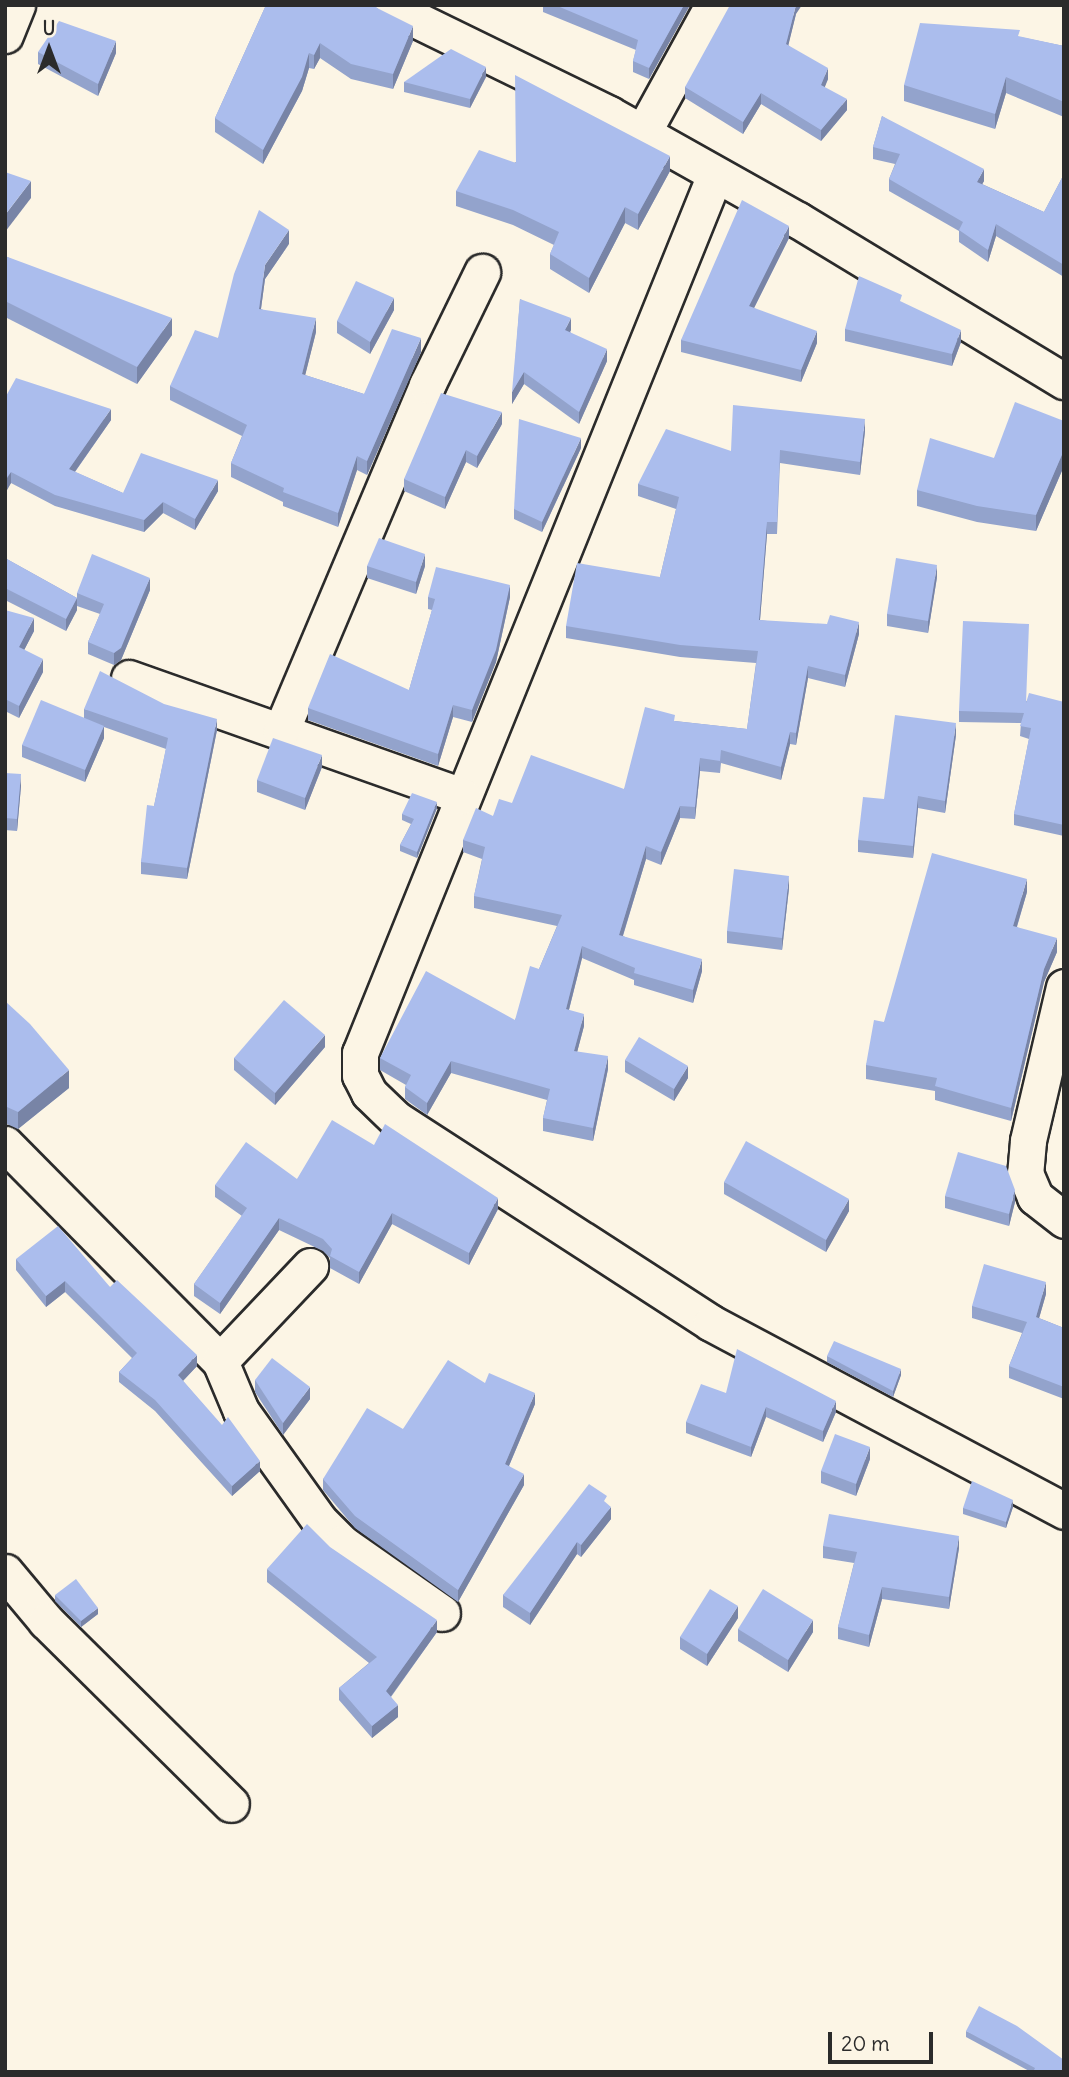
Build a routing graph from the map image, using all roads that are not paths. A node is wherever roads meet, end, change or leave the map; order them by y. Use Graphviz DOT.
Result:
graph roads {
  1 [pos="17,5"];
  2 [pos="386,5"];
  3 [pos="713,5"];
  4 [pos="5,35"];
  5 [pos="642,134"];
  6 [pos="714,177"];
  7 [pos="482,272"];
  8 [pos="1064,381"];
  9 [pos="129,678"];
  10 [pos="281,731"];
  11 [pos="463,796"];
  12 [pos="1064,987"];
  13 [pos="5,1144"];
  14 [pos="1064,1220"];
  15 [pos="310,1266"];
  16 [pos="220,1361"];
  17 [pos="1064,1511"];
  18 [pos="5,1572"];
  19 [pos="442,1613"];
  20 [pos="231,1804"];
  1 -- 4 [label="street"];
  2 -- 5 [label="street"];
  3 -- 5 [label="street"];
  5 -- 6 [label="street"];
  6 -- 8 [label="street"];
  6 -- 11 [label="street"];
  7 -- 10 [label="street"];
  9 -- 10 [label="street"];
  10 -- 11 [label="street"];
  11 -- 17 [label="street"];
  12 -- 14 [label="street"];
  13 -- 16 [label="street"];
  15 -- 16 [label="street"];
  16 -- 19 [label="street"];
  18 -- 20 [label="street"];
}
